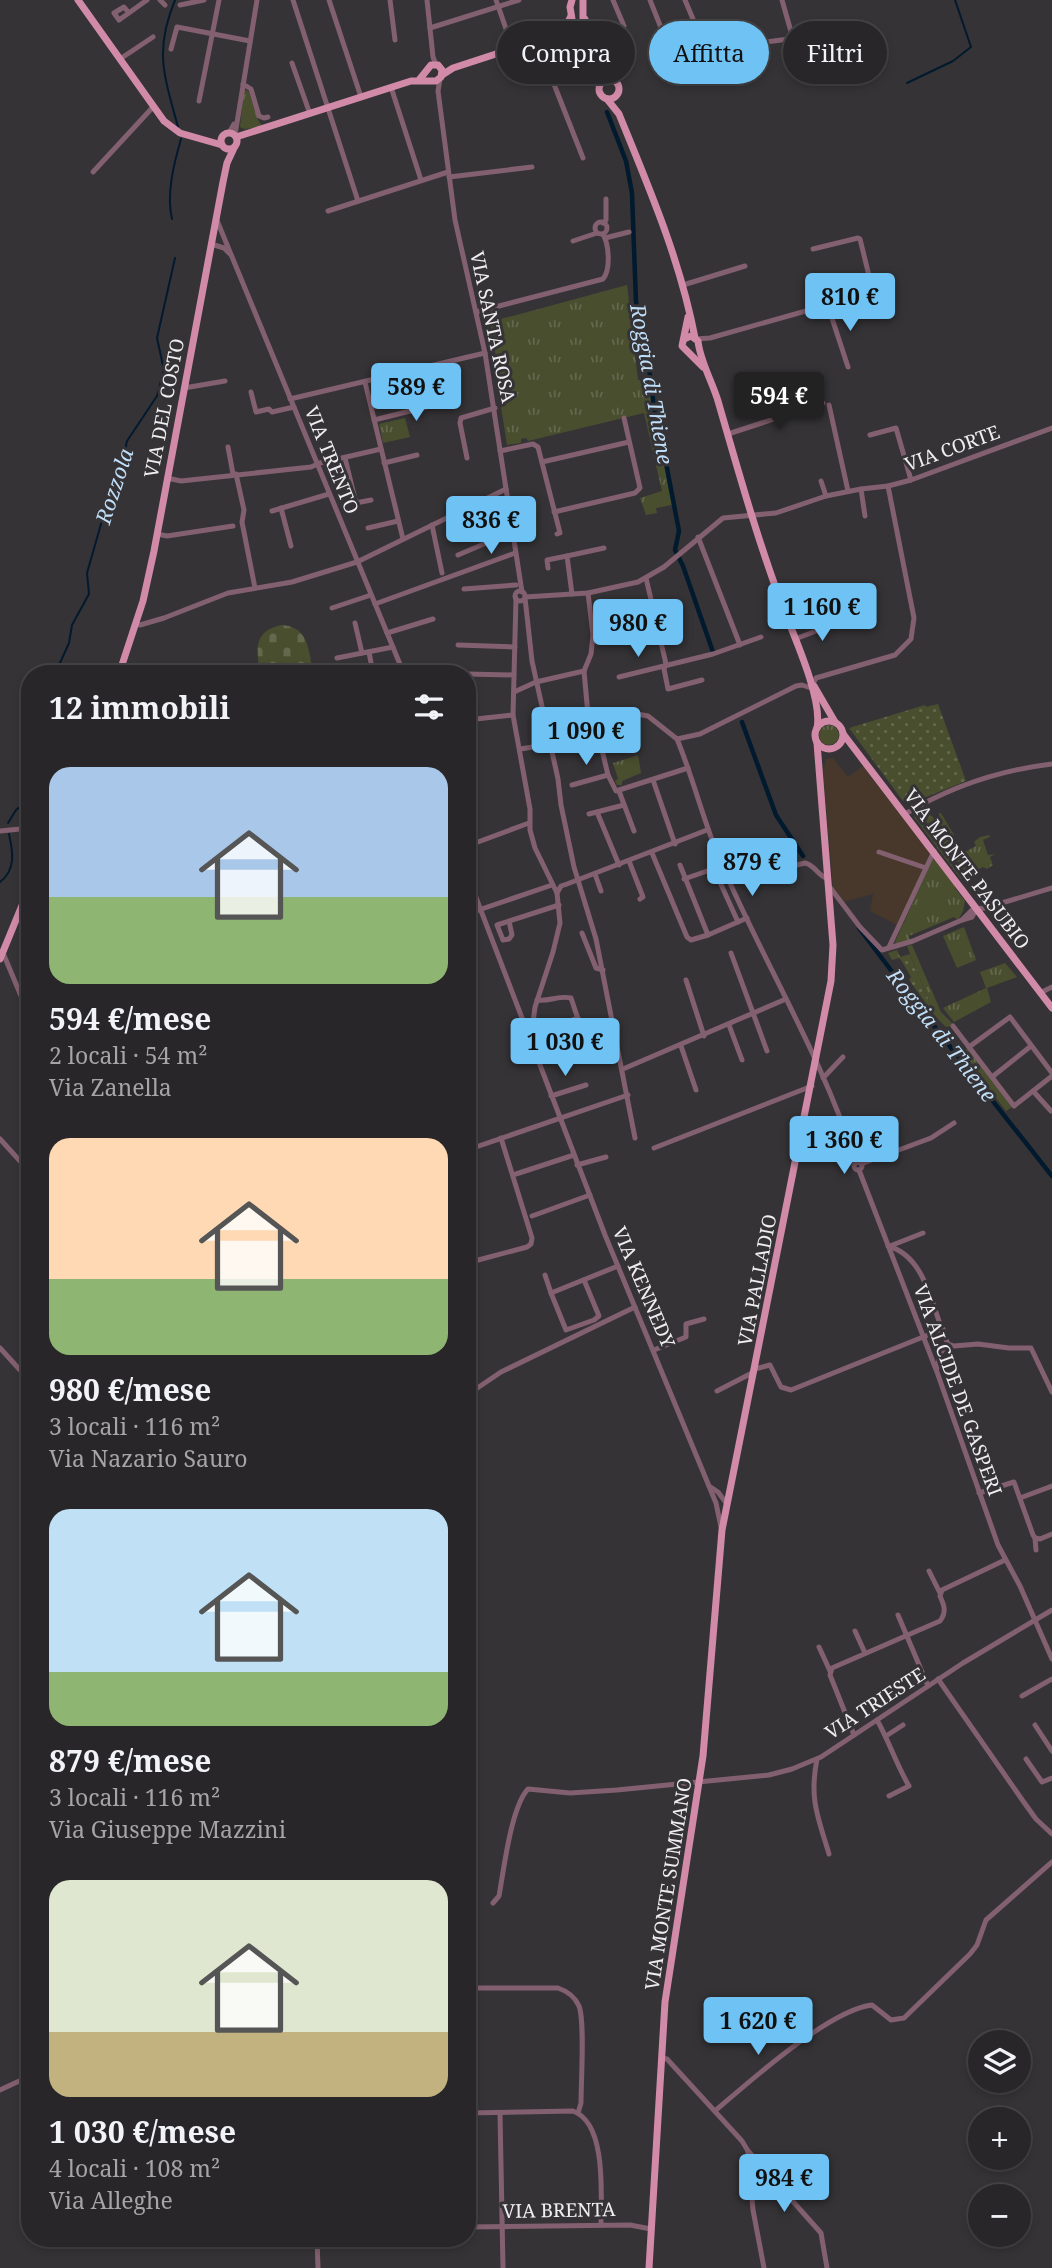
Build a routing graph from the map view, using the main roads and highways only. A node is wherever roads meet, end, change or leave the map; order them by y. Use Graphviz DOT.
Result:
graph roads {
  1 [pos="78,0"];
  2 [pos="585,0"];
  3 [pos="570,2"];
  4 [pos="584,12"];
  5 [pos="571,16"];
  6 [pos="568,21"];
  7 [pos="573,21"];
  8 [pos="582,21"];
  9 [pos="586,21"];
  10 [pos="497,54"];
  11 [pos="617,84"];
  12 [pos="600,85"];
  13 [pos="619,92"];
  14 [pos="607,99"];
  15 [pos="619,114"];
  16 [pos="232,139"];
  17 [pos="207,140"];
  18 [pos="224,147"];
  19 [pos="227,163"];
  20 [pos="689,306"];
  21 [pos="684,338"];
  22 [pos="697,343"];
  23 [pos="689,353"];
  24 [pos="708,373"];
  25 [pos="122,665"];
  26 [pos="811,683"];
  27 [pos="827,708"];
  28 [pos="817,709"];
  29 [pos="835,722"];
  30 [pos="817,727"];
  31 [pos="844,735"];
  32 [pos="817,743"];
  33 [pos="834,748"];
  34 [pos="856,750"];
  35 [pos="819,770"];
  36 [pos="21,908"];
  37 [pos="1,956"];
  38 [pos="1052,1008"];
  39 [pos="727,1505"];
  40 [pos="649,2268"];
  1 -- 17 [label="main road"];
  2 -- 4 [label="main road"];
  3 -- 5 [label="main road"];
  4 -- 8 [label="main road"];
  4 -- 9 [label="main road"];
  5 -- 6 [label="main road"];
  5 -- 7 [label="main road"];
  10 -- 16 [label="main road"];
  11 -- 13 [label="main road"];
  12 -- 14 [label="main road"];
  13 -- 14 [label="main road"];
  13 -- 15 [label="main road"];
  14 -- 15 [label="main road"];
  15 -- 20 [label="main road"];
  16 -- 17 [label="main road"];
  16 -- 18 [label="main road"];
  16 -- 18 [label="main road"];
  16 -- 19 [label="main road, VIA DEL COSTO"];
  17 -- 18 [label="main road"];
  18 -- 19 [label="main road"];
  19 -- 25 [label="main road, VIA DEL COSTO"];
  20 -- 21 [label="main road"];
  20 -- 22 [label="main road"];
  21 -- 22 [label="main road"];
  21 -- 23 [label="main road"];
  22 -- 23 [label="main road"];
  22 -- 24 [label="main road"];
  23 -- 24 [label="main road"];
  24 -- 26 [label="main road"];
  26 -- 27 [label="main road"];
  26 -- 28 [label="main road"];
  27 -- 28 [label="main road"];
  27 -- 29 [label="main road"];
  28 -- 30 [label="main road"];
  29 -- 30 [label="main road"];
  29 -- 31 [label="main road"];
  30 -- 32 [label="main road"];
  31 -- 33 [label="main road"];
  31 -- 34 [label="main road, VIA MONTE PASUBIO"];
  32 -- 33 [label="main road"];
  32 -- 35 [label="main road, VIA PALLADIO"];
  33 -- 34 [label="main road"];
  33 -- 35 [label="main road"];
  34 -- 38 [label="main road, VIA MONTE PASUBIO"];
  35 -- 39 [label="main road, VIA PALLADIO"];
  36 -- 37 [label="main road"];
  39 -- 40 [label="main road, VIA MONTE SUMMANO"];
}
